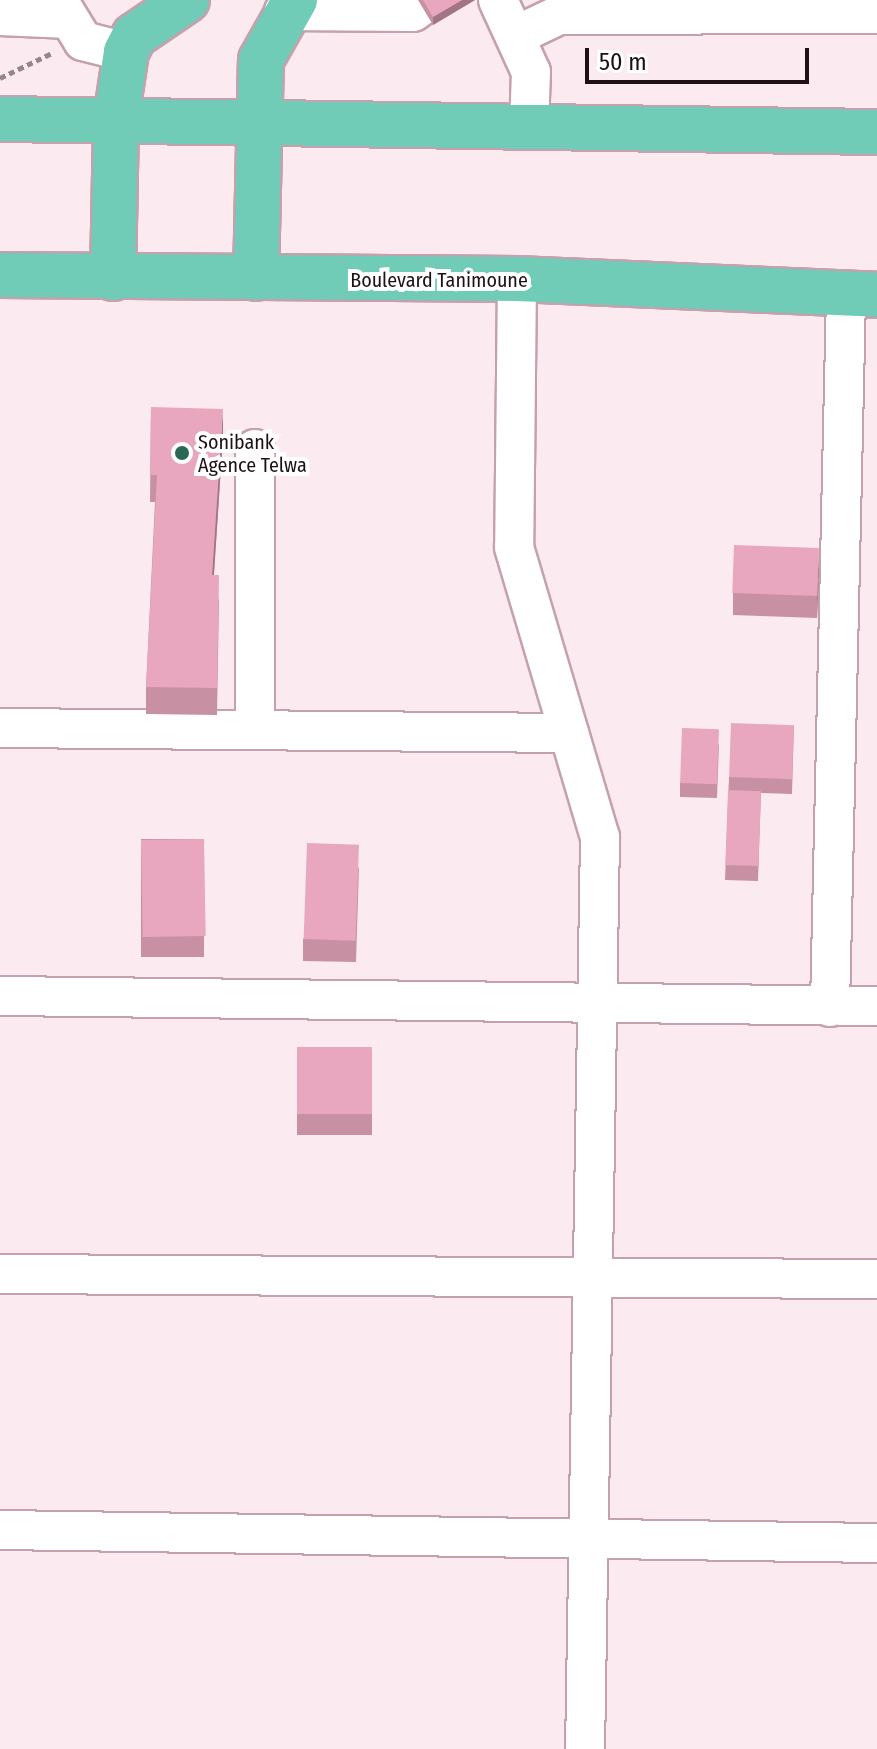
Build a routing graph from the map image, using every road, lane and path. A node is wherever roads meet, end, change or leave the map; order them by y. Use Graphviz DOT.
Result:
graph roads {
  1 [pos="187,0"];
  2 [pos="430,0"];
  3 [pos="498,0"];
  4 [pos="290,5"];
  5 [pos="64,9"];
  6 [pos="877,14"];
  7 [pos="0,16"];
  8 [pos="515,36"];
  9 [pos="126,52"];
  10 [pos="0,119"];
  11 [pos="116,119"];
  12 [pos="258,120"];
  13 [pos="529,126"];
  14 [pos="877,132"];
  15 [pos="0,275"];
  16 [pos="113,278"];
  17 [pos="256,278"];
  18 [pos="517,279"];
  19 [pos="862,294"];
  20 [pos="255,449"];
  21 [pos="255,727"];
  22 [pos="0,728"];
  23 [pos="569,733"];
  24 [pos="0,996"];
  25 [pos="597,1004"];
  26 [pos="877,1006"];
  27 [pos="830,1007"];
  28 [pos="0,1274"];
  29 [pos="593,1277"];
  30 [pos="877,1279"];
  31 [pos="0,1530"];
  32 [pos="589,1539"];
  33 [pos="877,1543"];
  34 [pos="585,1749"];
  1 -- 9 [label="main road"];
  2 -- 4 [label="street"];
  3 -- 8 [label="street"];
  4 -- 12 [label="main road"];
  5 -- 7 [label="street"];
  5 -- 9 [label="street"];
  6 -- 8 [label="street"];
  8 -- 13 [label="street"];
  9 -- 11 [label="main road"];
  10 -- 11 [label="main road"];
  11 -- 12 [label="main road"];
  11 -- 16 [label="main road"];
  12 -- 13 [label="main road"];
  12 -- 17 [label="main road"];
  13 -- 14 [label="main road"];
  15 -- 16 [label="main road, Boulevard Tanimoune"];
  16 -- 17 [label="main road, Boulevard Tanimoune"];
  17 -- 18 [label="main road, Boulevard Tanimoune"];
  18 -- 19 [label="main road, Boulevard Tanimoune"];
  18 -- 23 [label="street"];
  19 -- 27 [label="street"];
  20 -- 21 [label="street"];
  21 -- 22 [label="street"];
  21 -- 23 [label="street"];
  23 -- 25 [label="street"];
  24 -- 25 [label="street"];
  25 -- 27 [label="street"];
  25 -- 29 [label="street"];
  26 -- 27 [label="street"];
  28 -- 29 [label="street"];
  29 -- 30 [label="street"];
  29 -- 32 [label="street"];
  31 -- 32 [label="street"];
  32 -- 33 [label="street"];
  32 -- 34 [label="street"];
}
